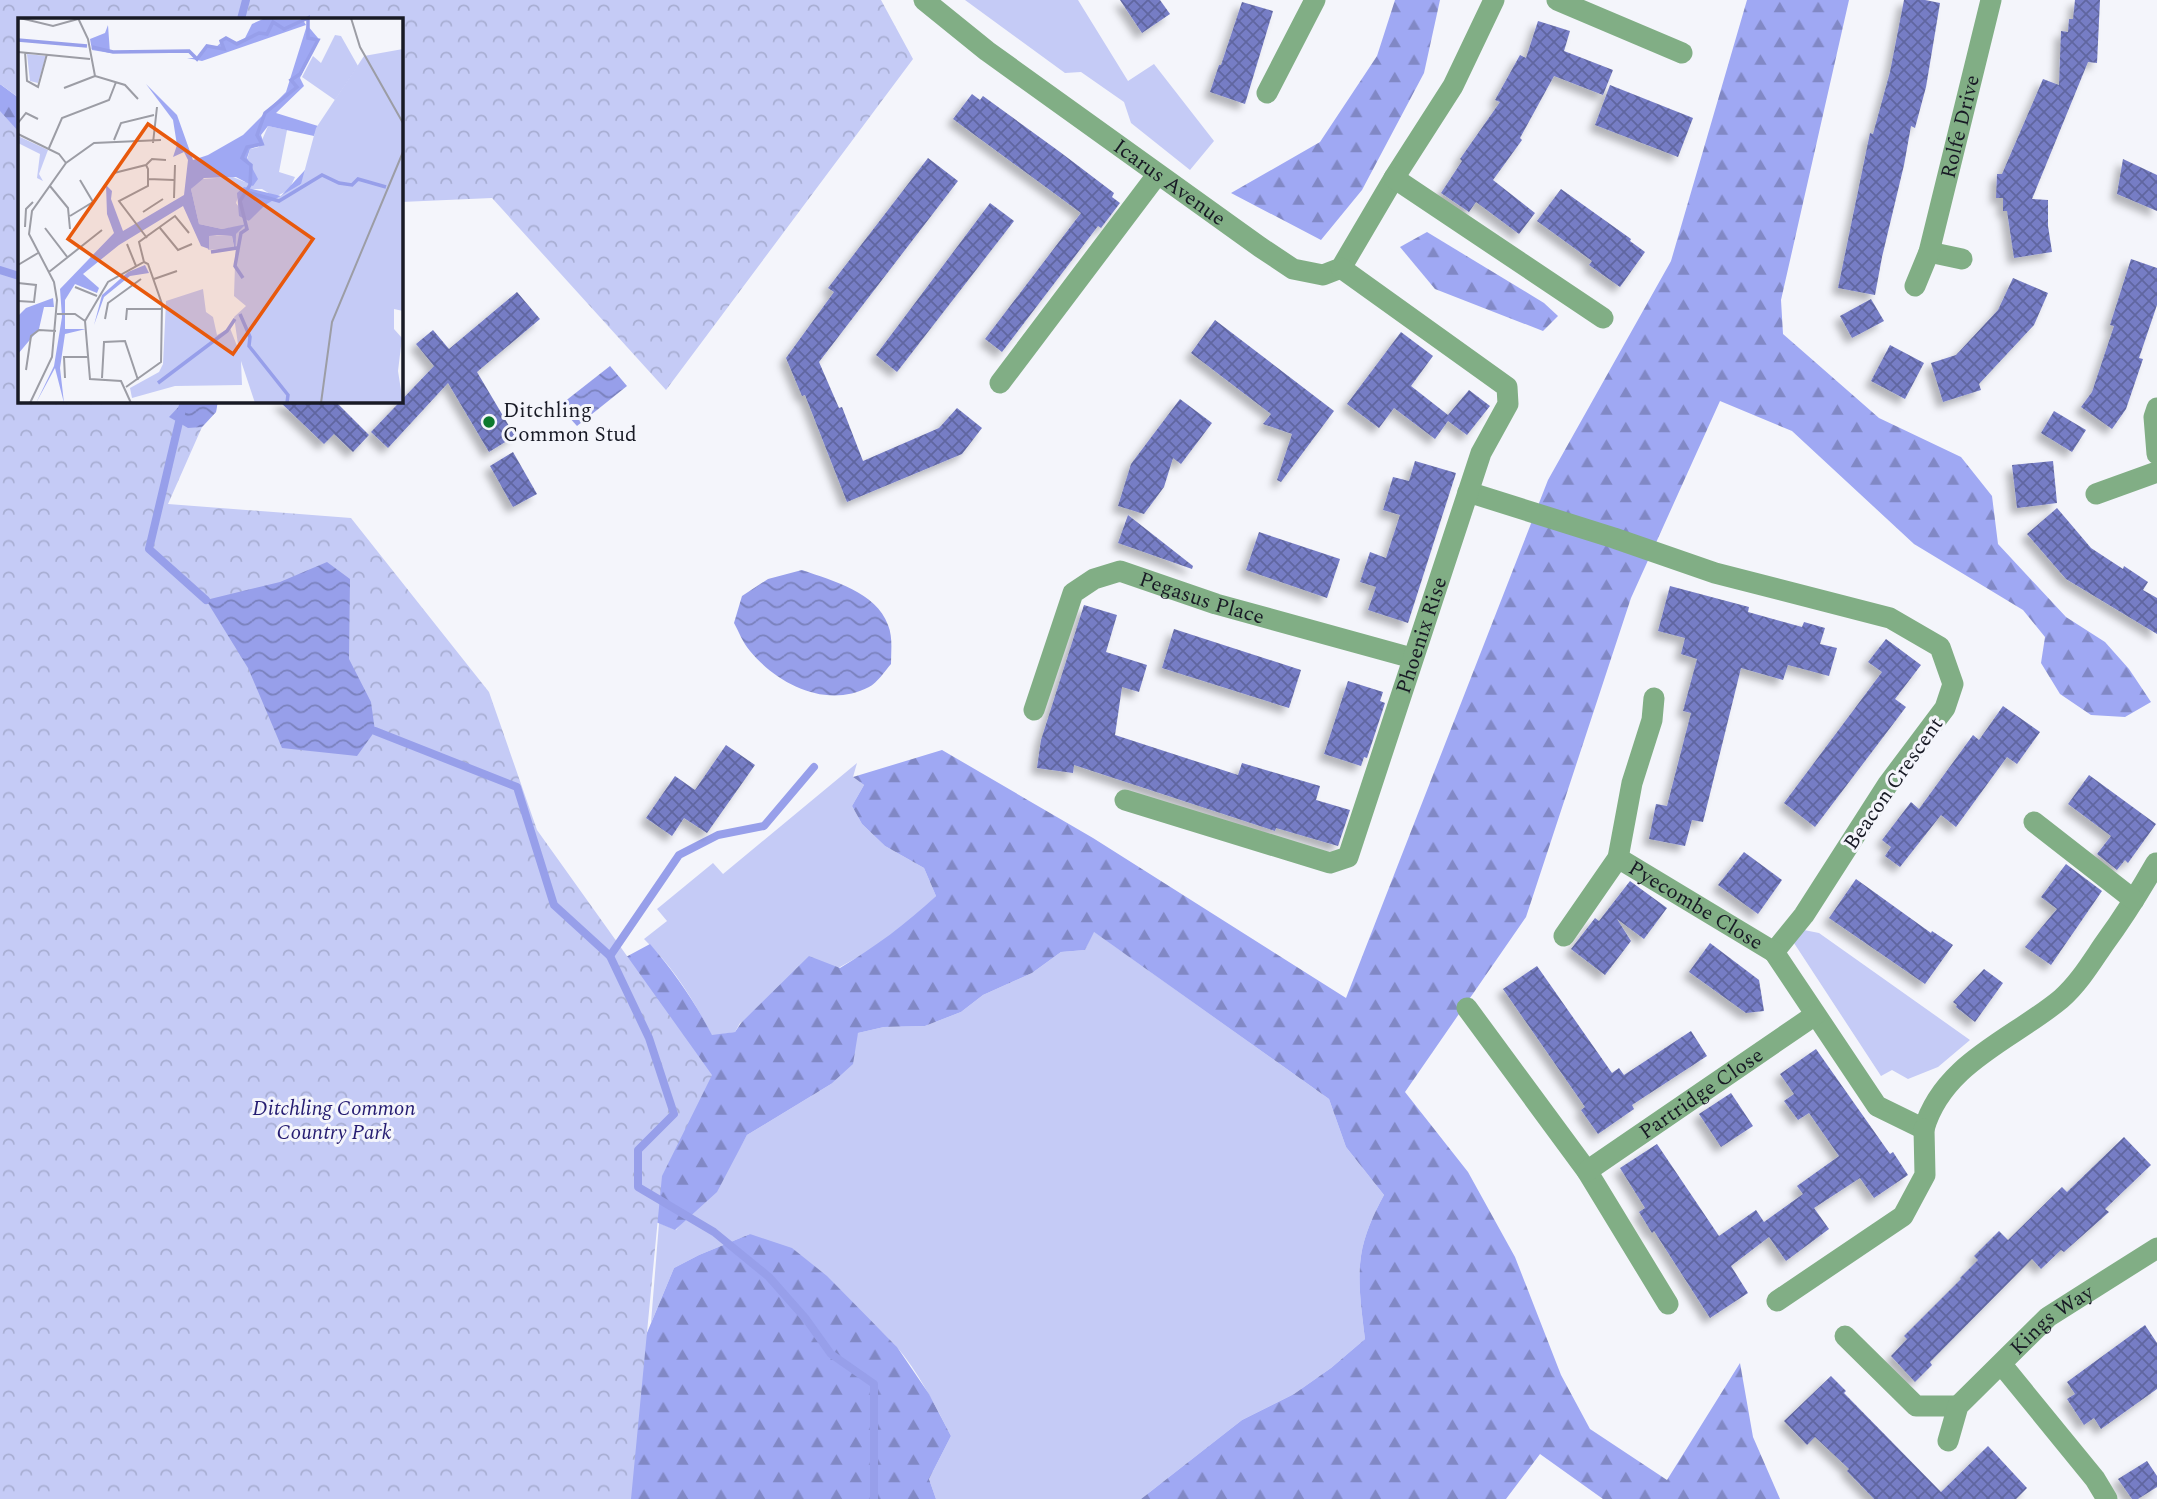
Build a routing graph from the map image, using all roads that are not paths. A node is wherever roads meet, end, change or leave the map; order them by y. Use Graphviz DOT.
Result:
graph roads {
  1 [pos="924,0"];
  2 [pos="1315,0"];
  3 [pos="1494,0"];
  4 [pos="1557,0"];
  5 [pos="1991,0"];
  6 [pos="1682,53"];
  7 [pos="1267,93"];
  8 [pos="1157,175"];
  9 [pos="1394,178"];
  10 [pos="1929,252"];
  11 [pos="1962,259"];
  12 [pos="1341,268"];
  13 [pos="1915,286"];
  14 [pos="1604,318"];
  15 [pos="1000,383"];
  16 [pos="2157,408"];
  17 [pos="2157,454"];
  18 [pos="2157,472"];
  19 [pos="1468,492"];
  20 [pos="2096,494"];
  21 [pos="1412,658"];
  22 [pos="1654,698"];
  23 [pos="1034,710"];
  24 [pos="1125,800"];
  25 [pos="2034,822"];
  26 [pos="1618,858"];
  27 [pos="2156,863"];
  28 [pos="2134,900"];
  29 [pos="1564,936"];
  30 [pos="1774,952"];
  31 [pos="1467,1008"];
  32 [pos="1815,1015"];
  33 [pos="1924,1129"];
  34 [pos="1587,1171"];
  35 [pos="2157,1248"];
  36 [pos="1777,1301"];
  37 [pos="1668,1304"];
  38 [pos="1845,1336"];
  39 [pos="2002,1365"];
  40 [pos="1958,1406"];
  41 [pos="1948,1441"];
  42 [pos="2107,1499"];
  1 -- 8 [label="street, Icarus Avenue"];
  2 -- 7 [label="street"];
  3 -- 9 [label="street"];
  4 -- 6 [label="street"];
  5 -- 10 [label="street, Rolfe Drive"];
  8 -- 12 [label="street, Icarus Avenue"];
  8 -- 15 [label="street"];
  9 -- 12 [label="street"];
  9 -- 14 [label="street"];
  10 -- 11 [label="street"];
  10 -- 13 [label="street, Rolfe Drive"];
  12 -- 19 [label="street, Phoenix Rise"];
  16 -- 17 [label="street"];
  18 -- 20 [label="street"];
  19 -- 21 [label="street, Phoenix Rise"];
  19 -- 30 [label="street, Beacon Crescent"];
  21 -- 23 [label="street, Pegasus Place"];
  21 -- 24 [label="street, Phoenix Rise"];
  22 -- 26 [label="street, Pyecombe Close"];
  25 -- 28 [label="street"];
  26 -- 29 [label="street, Pyecombe Close"];
  26 -- 30 [label="street, Pyecombe Close"];
  27 -- 28 [label="street"];
  28 -- 33 [label="street"];
  30 -- 32 [label="street"];
  31 -- 34 [label="street"];
  32 -- 33 [label="street"];
  32 -- 34 [label="street, Partridge Close"];
  33 -- 36 [label="street"];
  34 -- 37 [label="street"];
  35 -- 39 [label="street, Kings Way"];
  38 -- 40 [label="street"];
  39 -- 40 [label="street, Kings Way"];
  39 -- 42 [label="street"];
  40 -- 41 [label="street"];
}
